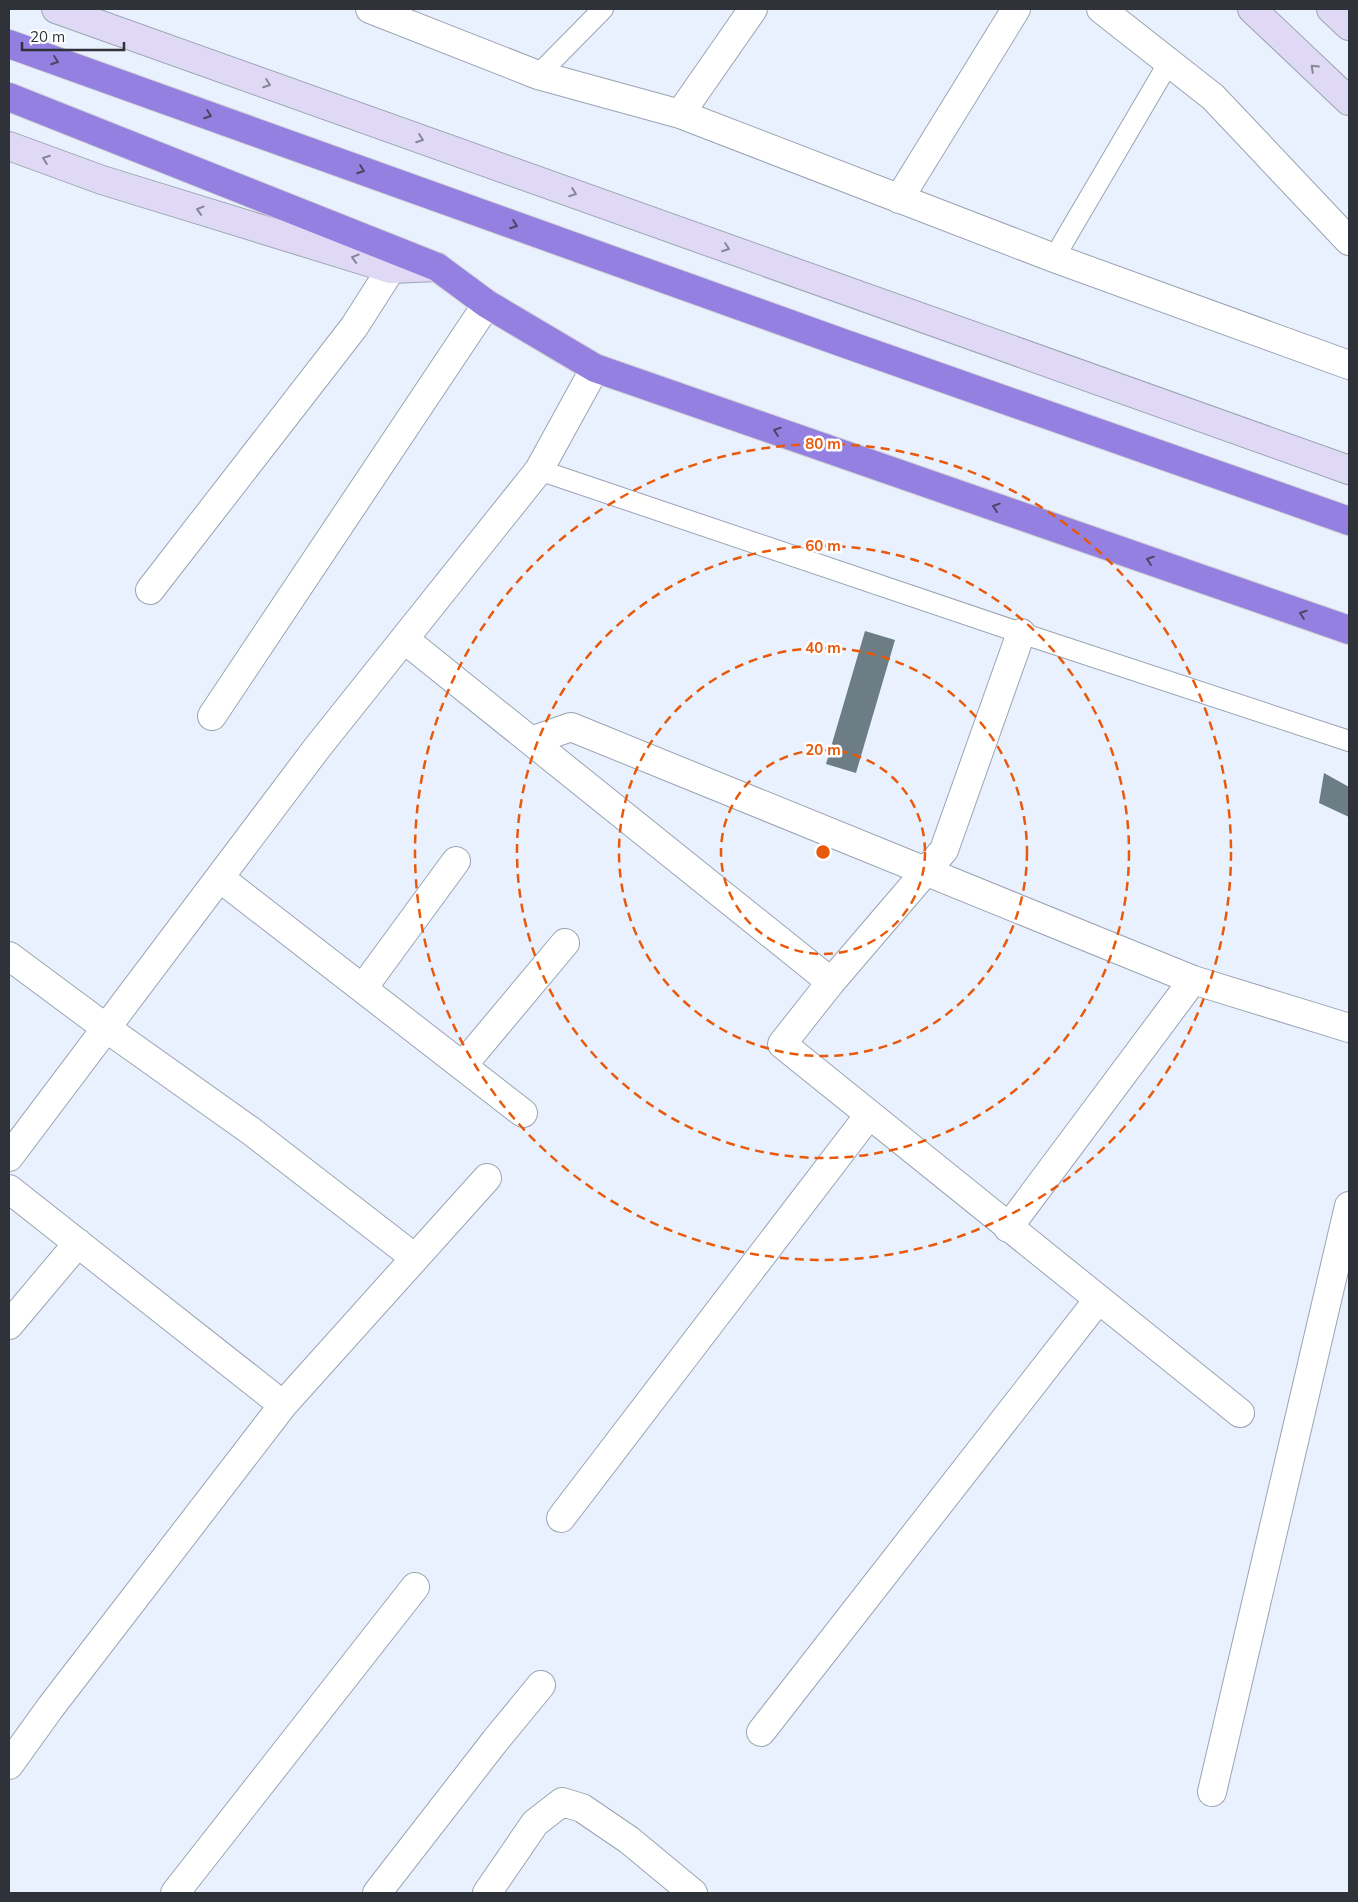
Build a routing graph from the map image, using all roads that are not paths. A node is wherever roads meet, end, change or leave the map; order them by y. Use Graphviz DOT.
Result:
graph roads {
  1 [pos="56,9"];
  2 [pos="370,9"];
  3 [pos="603,9"];
  4 [pos="753,9"];
  5 [pos="1016,9"];
  6 [pos="1100,9"];
  7 [pos="1252,9"];
  8 [pos="1331,9"];
  9 [pos="1349,26"];
  10 [pos="9,44"];
  11 [pos="1169,62"];
  12 [pos="538,75"];
  13 [pos="9,97"];
  14 [pos="1349,101"];
  15 [pos="680,114"];
  16 [pos="9,146"];
  17 [pos="899,199"];
  18 [pos="1349,241"];
  19 [pos="1054,258"];
  20 [pos="437,266"];
  21 [pos="391,269"];
  22 [pos="487,304"];
  23 [pos="1349,364"];
  24 [pos="595,368"];
  25 [pos="539,470"];
  26 [pos="1349,470"];
  27 [pos="1349,521"];
  28 [pos="150,590"];
  29 [pos="1349,630"];
  30 [pos="1021,634"];
  31 [pos="404,639"];
  32 [pos="212,716"];
  33 [pos="532,741"];
  34 [pos="1349,741"];
  35 [pos="456,862"];
  36 [pos="925,872"];
  37 [pos="220,878"];
  38 [pos="565,943"];
  39 [pos="9,956"];
  40 [pos="1193,980"];
  41 [pos="831,982"];
  42 [pos="363,988"];
  43 [pos="106,1028"];
  44 [pos="1349,1028"];
  45 [pos="464,1065"];
  46 [pos="523,1112"];
  47 [pos="869,1115"];
  48 [pos="9,1157"];
  49 [pos="487,1178"];
  50 [pos="9,1188"];
  51 [pos="1349,1206"];
  52 [pos="1008,1228"];
  53 [pos="78,1243"];
  54 [pos="415,1258"];
  55 [pos="1098,1300"];
  56 [pos="9,1325"];
  57 [pos="283,1405"];
  58 [pos="1240,1413"];
  59 [pos="561,1518"];
  60 [pos="415,1587"];
  61 [pos="541,1685"];
  62 [pos="761,1732"];
  63 [pos="9,1765"];
  64 [pos="1212,1792"];
  65 [pos="175,1893"];
  66 [pos="377,1893"];
  67 [pos="487,1893"];
  68 [pos="693,1893"];
  1 -- 26 [label="street, one-way"];
  2 -- 12 [label="street"];
  3 -- 12 [label="lane"];
  4 -- 15 [label="street"];
  5 -- 17 [label="street"];
  6 -- 11 [label="street"];
  14 -- 7 [label="street, one-way"];
  8 -- 9 [label="street"];
  10 -- 27 [label="highway, one-way"];
  11 -- 18 [label="street"];
  11 -- 19 [label="lane"];
  12 -- 15 [label="street"];
  13 -- 20 [label="highway"];
  15 -- 17 [label="street"];
  21 -- 16 [label="street, one-way"];
  17 -- 19 [label="street"];
  19 -- 23 [label="street"];
  20 -- 21 [label="street"];
  20 -- 22 [label="highway"];
  21 -- 28 [label="street"];
  22 -- 24 [label="highway"];
  22 -- 32 [label="street"];
  24 -- 25 [label="street"];
  29 -- 24 [label="highway, one-way"];
  25 -- 30 [label="lane"];
  25 -- 31 [label="street"];
  30 -- 34 [label="lane"];
  30 -- 36 [label="street"];
  31 -- 33 [label="street"];
  31 -- 37 [label="street"];
  33 -- 36 [label="street"];
  33 -- 41 [label="street"];
  35 -- 42 [label="street"];
  36 -- 40 [label="street"];
  36 -- 41 [label="street"];
  37 -- 42 [label="street"];
  37 -- 43 [label="street"];
  38 -- 45 [label="street"];
  39 -- 43 [label="street"];
  40 -- 44 [label="street"];
  40 -- 52 [label="street"];
  41 -- 47 [label="street"];
  42 -- 45 [label="street"];
  43 -- 48 [label="street"];
  43 -- 54 [label="street"];
  45 -- 46 [label="street"];
  47 -- 52 [label="street"];
  47 -- 59 [label="street"];
  49 -- 54 [label="street"];
  50 -- 53 [label="street"];
  51 -- 64 [label="street"];
  52 -- 55 [label="street"];
  53 -- 56 [label="street"];
  53 -- 57 [label="street"];
  54 -- 57 [label="street"];
  55 -- 58 [label="street"];
  55 -- 62 [label="street"];
  57 -- 63 [label="street"];
  60 -- 65 [label="street"];
  61 -- 66 [label="street"];
  67 -- 68 [label="street"];
}
